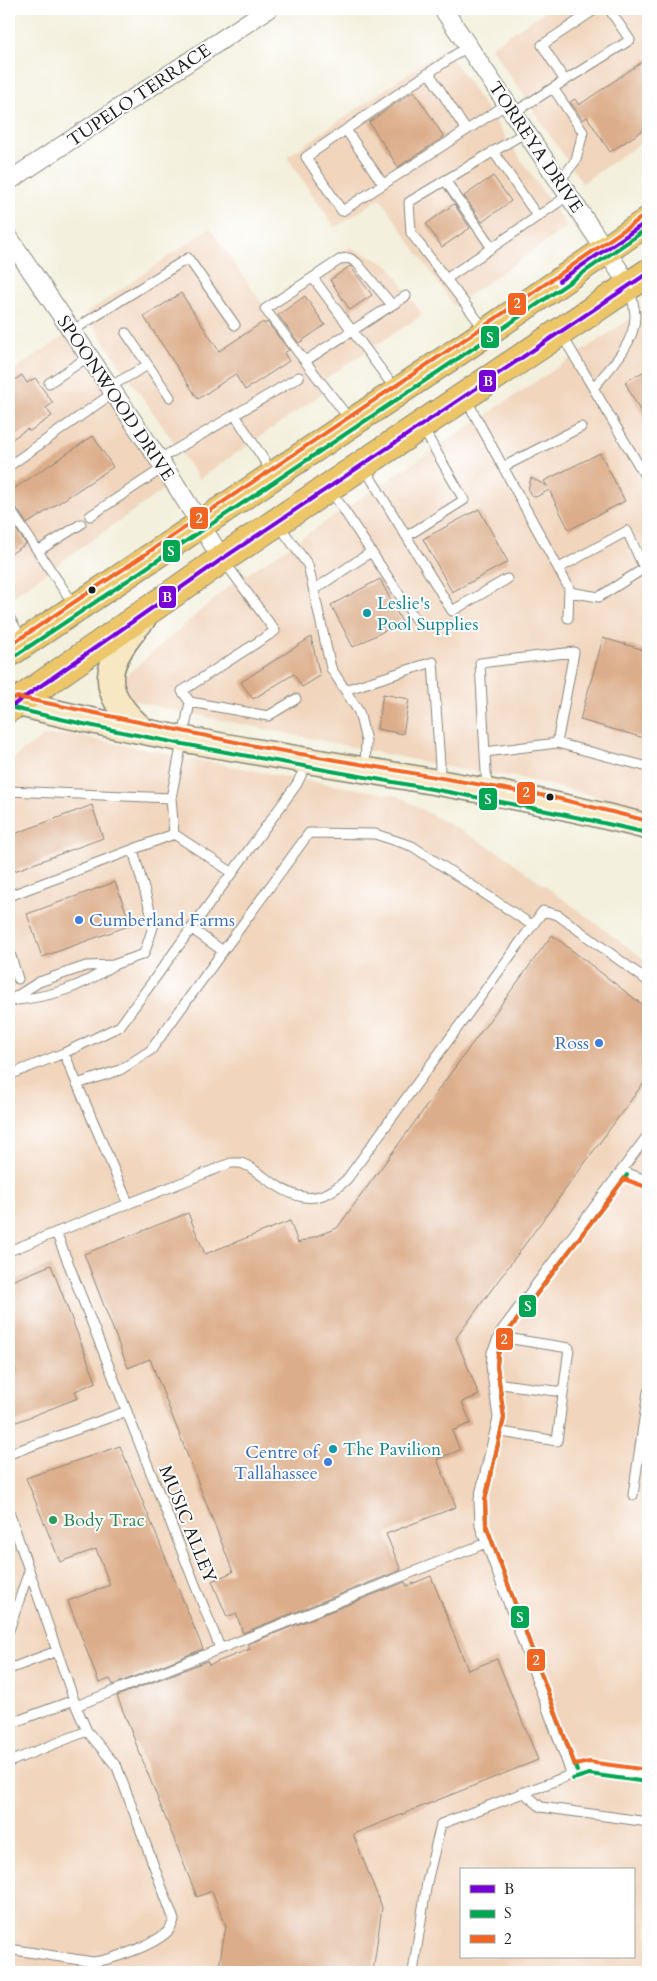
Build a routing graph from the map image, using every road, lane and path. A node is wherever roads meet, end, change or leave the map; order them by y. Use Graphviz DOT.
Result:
graph roads {
  1 [pos="268,9"];
  2 [pos="443,9"];
  3 [pos="596,9"];
  4 [pos="609,9"];
  5 [pos="468,46"];
  6 [pos="428,74"];
  7 [pos="565,80"];
  8 [pos="553,88"];
  9 [pos="510,109"];
  10 [pos="346,130"];
  11 [pos="466,130"];
  12 [pos="526,132"];
  13 [pos="493,151"];
  14 [pos="445,180"];
  15 [pos="9,181"];
  16 [pos="383,184"];
  17 [pos="564,188"];
  18 [pos="538,217"];
  19 [pos="648,220"];
  20 [pos="9,238"];
  21 [pos="492,248"];
  22 [pos="605,249"];
  23 [pos="313,278"];
  24 [pos="446,279"];
  25 [pos="639,279"];
  26 [pos="406,296"];
  27 [pos="392,305"];
  28 [pos="235,325"];
  29 [pos="72,331"];
  30 [pos="352,331"];
  31 [pos="486,332"];
  32 [pos="560,332"];
  33 [pos="126,333"];
  34 [pos="88,357"];
  35 [pos="305,361"];
  36 [pos="148,365"];
  37 [pos="299,378"];
  38 [pos="49,383"];
  39 [pos="593,388"];
  40 [pos="111,390"];
  41 [pos="397,392"];
  42 [pos="464,396"];
  43 [pos="170,397"];
  44 [pos="235,415"];
  45 [pos="352,423"];
  46 [pos="421,425"];
  47 [pos="580,427"];
  48 [pos="161,464"];
  49 [pos="362,464"];
  50 [pos="9,466"];
  51 [pos="503,466"];
  52 [pos="274,476"];
  53 [pos="648,481"];
  54 [pos="328,487"];
  55 [pos="9,508"];
  56 [pos="90,516"];
  57 [pos="276,522"];
  58 [pos="81,524"];
  59 [pos="202,525"];
  60 [pos="407,536"];
  61 [pos="38,552"];
  62 [pos="371,552"];
  63 [pos="222,558"];
  64 [pos="646,567"];
  65 [pos="558,568"];
  66 [pos="507,579"];
  67 [pos="314,589"];
  68 [pos="569,592"];
  69 [pos="76,608"];
  70 [pos="150,611"];
  71 [pos="9,617"];
  72 [pos="568,618"];
  73 [pos="416,620"];
  74 [pos="17,648"];
  75 [pos="345,690"];
  76 [pos="296,699"];
  77 [pos="190,702"];
  78 [pos="11,704"];
  79 [pos="144,731"];
  80 [pos="183,738"];
  81 [pos="557,743"];
  82 [pos="485,752"];
  83 [pos="308,761"];
  84 [pos="648,767"];
  85 [pos="365,770"];
  86 [pos="439,784"];
  87 [pos="487,792"];
  88 [pos="10,793"];
  89 [pos="171,798"];
  90 [pos="648,827"];
  91 [pos="174,834"];
  92 [pos="133,850"];
  93 [pos="233,873"];
  94 [pos="9,896"];
  95 [pos="532,925"];
  96 [pos="192,929"];
  97 [pos="9,950"];
  98 [pos="223,951"];
  99 [pos="113,964"];
  100 [pos="18,980"];
  101 [pos="648,981"];
  102 [pos="9,1001"];
  103 [pos="64,1053"];
  104 [pos="9,1075"];
  105 [pos="77,1084"];
  106 [pos="648,1135"];
  107 [pos="622,1171"];
  108 [pos="648,1181"];
  109 [pos="128,1203"];
  110 [pos="56,1232"];
  111 [pos="9,1251"];
  112 [pos="500,1337"];
  113 [pos="494,1383"];
  114 [pos="563,1392"];
  115 [pos="648,1392"];
  116 [pos="126,1411"];
  117 [pos="495,1431"];
  118 [pos="9,1454"];
  119 [pos="633,1495"];
  120 [pos="9,1512"];
  121 [pos="486,1543"];
  122 [pos="29,1570"];
  123 [pos="9,1630"];
  124 [pos="220,1648"];
  125 [pos="57,1652"];
  126 [pos="9,1669"];
  127 [pos="75,1703"];
  128 [pos="9,1724"];
  129 [pos="87,1731"];
  130 [pos="9,1762"];
  131 [pos="571,1773"];
  132 [pos="648,1776"];
  133 [pos="523,1792"];
  134 [pos="648,1822"];
  135 [pos="9,1949"];
  136 [pos="414,1972"];
  1 -- 15 [label="street, TUPELO TERRACE"];
  2 -- 5 [label="street, TORREYA DRIVE"];
  3 -- 7 [label="lane"];
  4 -- 7 [label="lane"];
  5 -- 6 [label="lane"];
  5 -- 9 [label="street, TORREYA DRIVE"];
  6 -- 10 [label="lane"];
  6 -- 11 [label="lane"];
  7 -- 8 [label="lane"];
  8 -- 9 [label="lane"];
  8 -- 17 [label="lane"];
  9 -- 11 [label="lane"];
  9 -- 12 [label="street, TORREYA DRIVE"];
  10 -- 16 [label="lane"];
  10 -- 16 [label="lane"];
  11 -- 16 [label="lane"];
  12 -- 13 [label="lane"];
  12 -- 17 [label="street, TORREYA DRIVE"];
  13 -- 14 [label="lane"];
  13 -- 18 [label="lane"];
  14 -- 21 [label="lane"];
  14 -- 24 [label="lane"];
  17 -- 18 [label="lane"];
  17 -- 22 [label="street, TORREYA DRIVE"];
  18 -- 21 [label="lane"];
  19 -- 22 [label="main road"];
  20 -- 29 [label="street, SPOONWOOD DRIVE"];
  21 -- 24 [label="lane"];
  22 -- 25 [label="street, TORREYA DRIVE"];
  22 -- 31 [label="main road"];
  23 -- 27 [label="lane"];
  23 -- 30 [label="lane"];
  23 -- 35 [label="lane"];
  24 -- 31 [label="lane"];
  25 -- 32 [label="main road"];
  25 -- 39 [label="lane"];
  26 -- 27 [label="lane"];
  27 -- 30 [label="lane"];
  28 -- 29 [label="lane"];
  29 -- 34 [label="street, SPOONWOOD DRIVE"];
  30 -- 35 [label="lane"];
  30 -- 41 [label="lane"];
  31 -- 41 [label="main road"];
  32 -- 39 [label="lane"];
  32 -- 42 [label="main road"];
  33 -- 36 [label="lane"];
  34 -- 38 [label="lane"];
  34 -- 40 [label="street, SPOONWOOD DRIVE"];
  35 -- 45 [label="lane"];
  36 -- 40 [label="lane"];
  36 -- 43 [label="lane"];
  37 -- 44 [label="lane"];
  39 -- 53 [label="lane"];
  40 -- 48 [label="street, SPOONWOOD DRIVE"];
  40 -- 50 [label="lane"];
  41 -- 45 [label="main road"];
  41 -- 46 [label="main road"];
  42 -- 46 [label="main road"];
  42 -- 51 [label="lane"];
  44 -- 48 [label="lane"];
  44 -- 52 [label="lane"];
  45 -- 52 [label="main road"];
  46 -- 49 [label="main road"];
  46 -- 60 [label="lane"];
  47 -- 51 [label="lane"];
  48 -- 56 [label="lane"];
  48 -- 59 [label="street, SPOONWOOD DRIVE"];
  49 -- 54 [label="main road"];
  49 -- 60 [label="lane"];
  51 -- 65 [label="lane"];
  52 -- 59 [label="main road"];
  54 -- 57 [label="main road"];
  54 -- 62 [label="lane"];
  55 -- 61 [label="lane"];
  57 -- 63 [label="main road"];
  57 -- 67 [label="lane"];
  58 -- 61 [label="lane"];
  59 -- 63 [label="street, SPOONWOOD DRIVE"];
  59 -- 69 [label="main road"];
  60 -- 66 [label="lane"];
  61 -- 69 [label="lane"];
  62 -- 67 [label="lane"];
  62 -- 73 [label="lane"];
  63 -- 70 [label="main road"];
  63 -- 77 [label="lane"];
  64 -- 65 [label="lane"];
  64 -- 68 [label="lane"];
  65 -- 68 [label="lane"];
  67 -- 75 [label="lane"];
  68 -- 72 [label="lane"];
  69 -- 74 [label="main road"];
  70 -- 78 [label="main road"];
  70 -- 79 [label="street"];
  71 -- 74 [label="lane"];
  75 -- 85 [label="lane"];
  75 -- 86 [label="lane"];
  76 -- 77 [label="lane"];
  77 -- 80 [label="lane"];
  78 -- 79 [label="street"];
  79 -- 80 [label="street"];
  80 -- 83 [label="street"];
  80 -- 89 [label="lane"];
  81 -- 82 [label="lane"];
  81 -- 82 [label="lane"];
  81 -- 84 [label="lane"];
  82 -- 87 [label="lane"];
  83 -- 85 [label="street"];
  83 -- 93 [label="lane"];
  85 -- 86 [label="street"];
  86 -- 87 [label="street"];
  87 -- 90 [label="street"];
  88 -- 89 [label="lane"];
  89 -- 91 [label="lane"];
  91 -- 92 [label="lane"];
  91 -- 93 [label="lane"];
  92 -- 94 [label="lane"];
  92 -- 99 [label="lane"];
  93 -- 96 [label="lane"];
  95 -- 98 [label="lane"];
  95 -- 101 [label="lane"];
  95 -- 109 [label="lane"];
  96 -- 98 [label="lane"];
  96 -- 103 [label="lane"];
  97 -- 100 [label="lane"];
  98 -- 105 [label="lane"];
  99 -- 102 [label="lane"];
  99 -- 102 [label="lane"];
  103 -- 104 [label="lane"];
  103 -- 105 [label="lane"];
  105 -- 109 [label="lane"];
  106 -- 107 [label="lane"];
  107 -- 108 [label="lane"];
  107 -- 112 [label="lane"];
  109 -- 110 [label="lane"];
  110 -- 111 [label="lane"];
  110 -- 116 [label="lane, MUSIC ALLEY"];
  112 -- 113 [label="lane"];
  112 -- 114 [label="lane"];
  113 -- 114 [label="lane"];
  113 -- 117 [label="lane"];
  114 -- 117 [label="lane"];
  115 -- 119 [label="lane"];
  116 -- 118 [label="lane"];
  116 -- 124 [label="lane, MUSIC ALLEY"];
  117 -- 121 [label="lane"];
  120 -- 122 [label="lane"];
  121 -- 124 [label="lane"];
  121 -- 131 [label="lane"];
  122 -- 123 [label="lane"];
  122 -- 125 [label="lane"];
  124 -- 127 [label="lane"];
  125 -- 126 [label="lane"];
  125 -- 127 [label="lane"];
  127 -- 128 [label="lane"];
  127 -- 129 [label="lane"];
  129 -- 130 [label="lane"];
  129 -- 135 [label="lane"];
  131 -- 132 [label="lane"];
  131 -- 133 [label="lane"];
  133 -- 134 [label="lane"];
  133 -- 136 [label="lane"];
}
